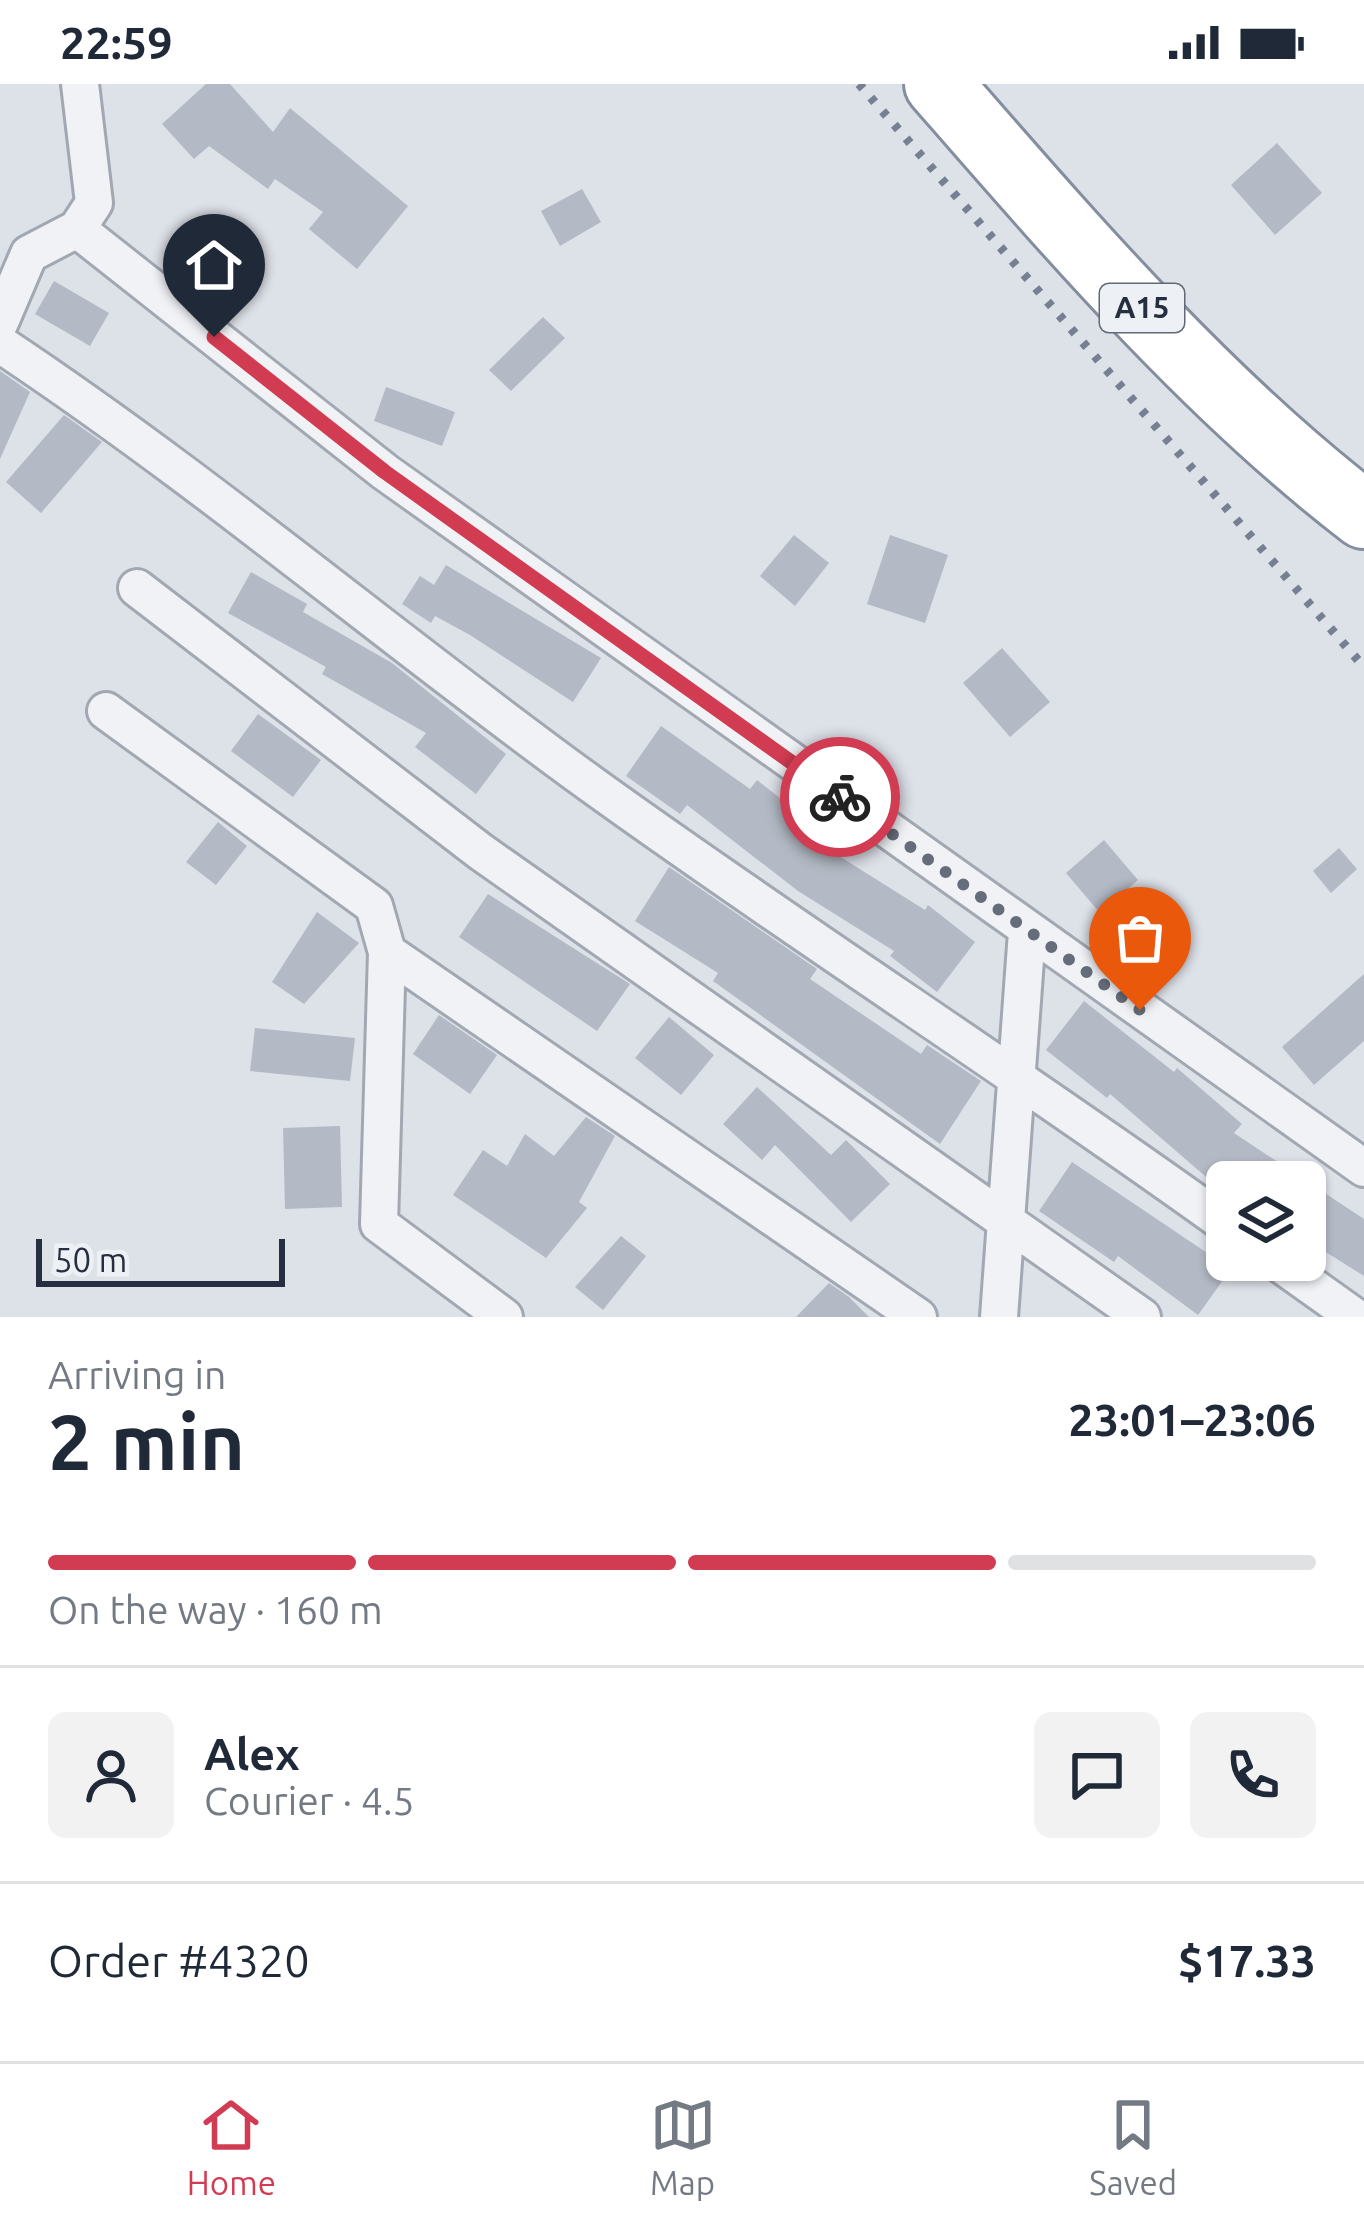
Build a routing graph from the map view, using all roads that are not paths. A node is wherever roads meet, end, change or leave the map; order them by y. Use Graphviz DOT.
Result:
graph roads {
  1 [pos="80,84"];
  2 [pos="938,84"];
  3 [pos="77,230"];
  4 [pos="0,322"];
  5 [pos="0,344"];
  6 [pos="1364,515"];
  7 [pos="137,588"];
  8 [pos="106,711"];
  9 [pos="1028,932"];
  10 [pos="387,952"];
  11 [pos="1017,1074"];
  12 [pos="1364,1168"];
  13 [pos="1206,1210"];
  14 [pos="1006,1219"];
  15 [pos="1305,1281"];
  16 [pos="503,1317"];
  17 [pos="919,1317"];
  18 [pos="999,1317"];
  19 [pos="1142,1317"];
  20 [pos="1354,1317"];
  1 -- 3 [label="street"];
  2 -- 6 [label="highway, A15"];
  3 -- 4 [label="street"];
  3 -- 9 [label="street"];
  5 -- 11 [label="street"];
  7 -- 14 [label="street"];
  8 -- 10 [label="street"];
  9 -- 11 [label="street"];
  9 -- 12 [label="street"];
  10 -- 16 [label="street"];
  10 -- 17 [label="street"];
  11 -- 13 [label="street"];
  11 -- 14 [label="street"];
  14 -- 18 [label="street"];
  14 -- 19 [label="street"];
  15 -- 20 [label="street"];
}
